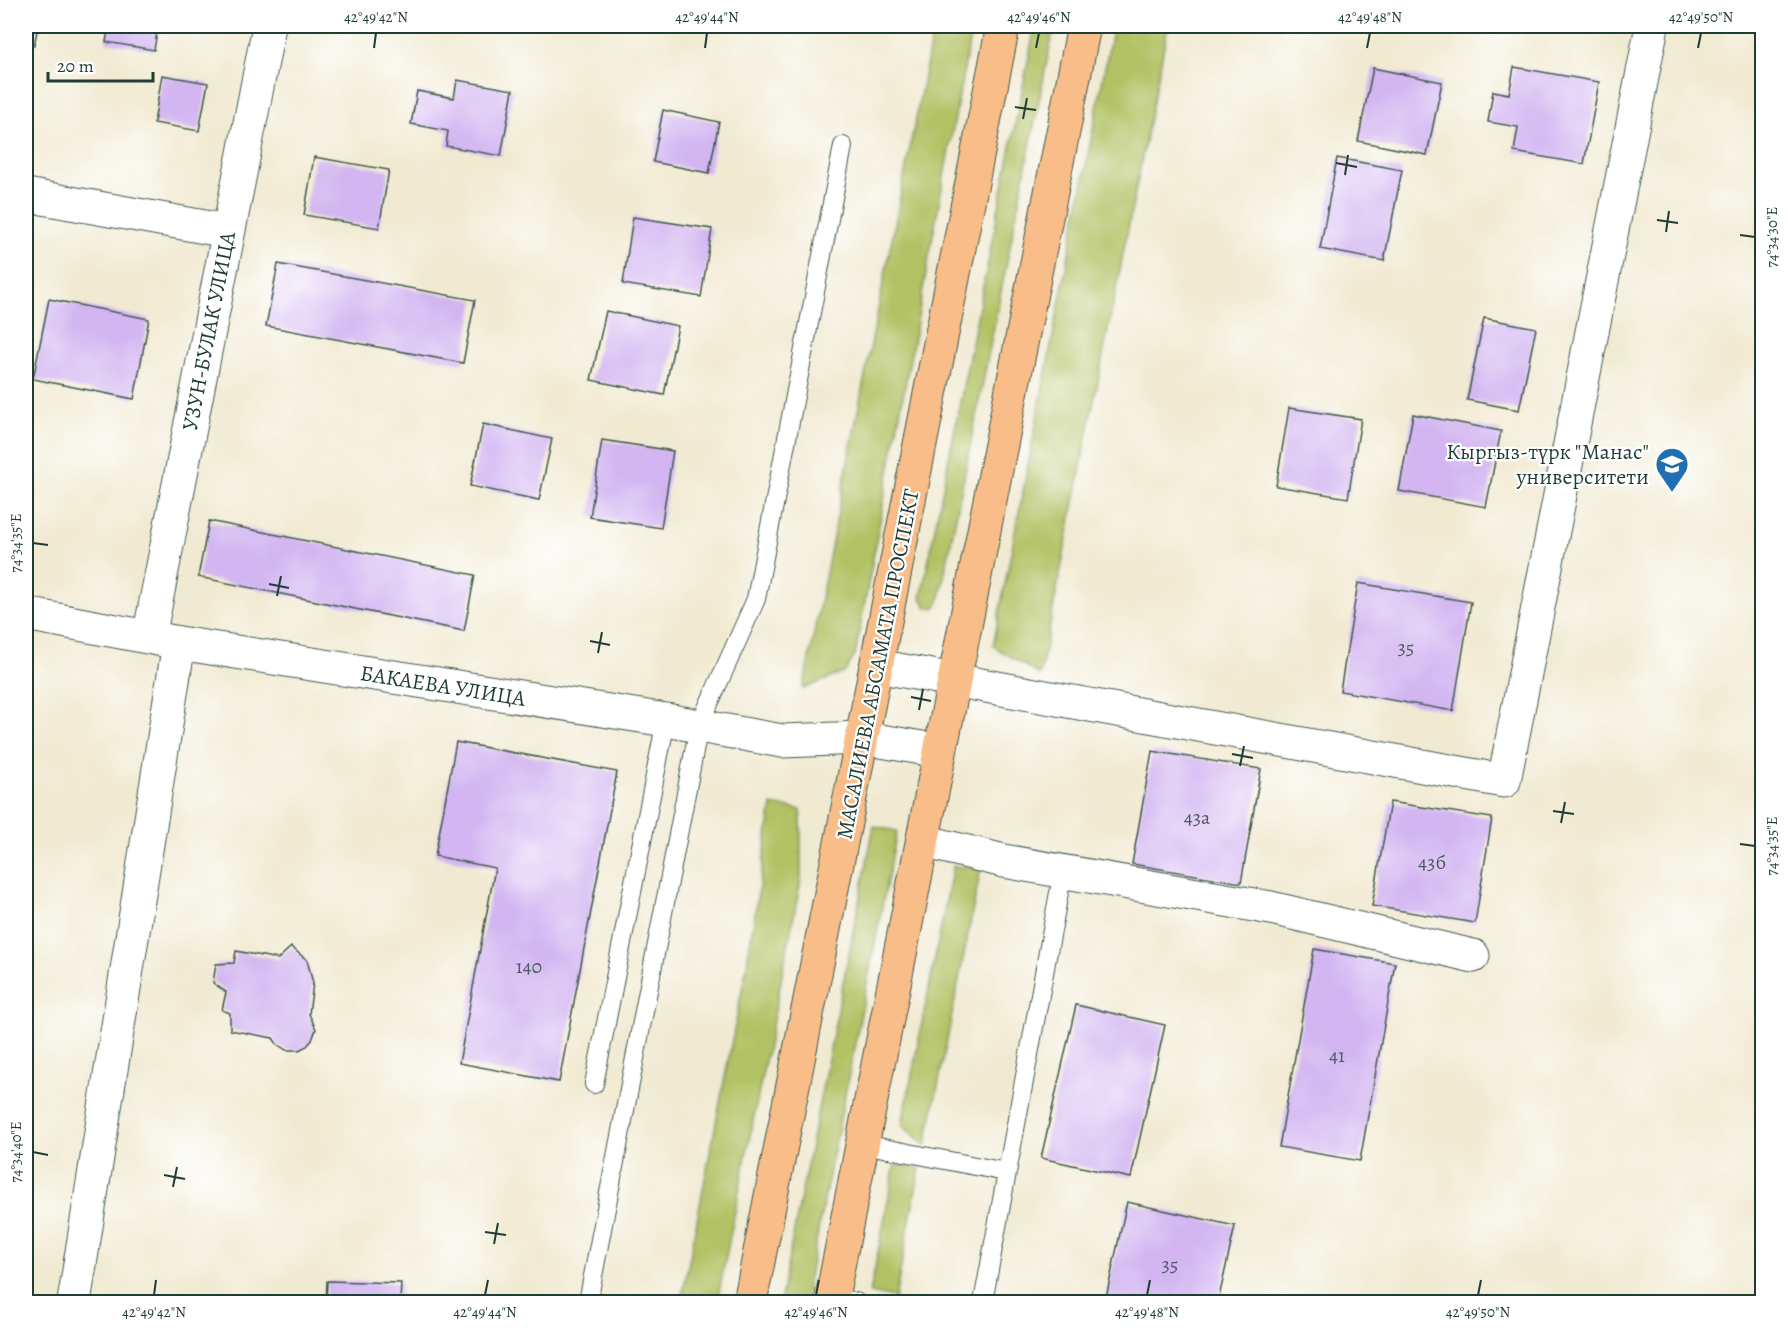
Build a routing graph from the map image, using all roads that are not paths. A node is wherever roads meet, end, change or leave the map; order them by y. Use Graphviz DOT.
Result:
graph roads {
  1 [pos="269,26"];
  2 [pos="1003,26"];
  3 [pos="1084,26"];
  4 [pos="1652,26"];
  5 [pos="843,147"];
  6 [pos="26,195"];
  7 [pos="227,231"];
  8 [pos="26,614"];
  9 [pos="164,640"];
  10 [pos="877,666"];
  11 [pos="955,680"];
  12 [pos="666,720"];
  13 [pos="699,726"];
  14 [pos="863,738"];
  15 [pos="940,751"];
  16 [pos="923,841"];
  17 [pos="1063,871"];
  18 [pos="1473,956"];
  19 [pos="594,1084"];
  20 [pos="863,1144"];
  21 [pos="1006,1172"];
  22 [pos="840,1301"];
  23 [pos="74,1302"];
  24 [pos="588,1302"];
  25 [pos="750,1302"];
  26 [pos="983,1302"];
  1 -- 7 [label="street, УЗУН-БУЛАК УЛИЦА"];
  2 -- 10 [label="main road, МАСАЛИЕВА АБСАМАТА ПРОСПЕКТ"];
  3 -- 11 [label="main road"];
  4 -- 11 [label="street"];
  5 -- 13 [label="lane"];
  6 -- 7 [label="street"];
  7 -- 9 [label="street, УЗУН-БУЛАК УЛИЦА"];
  8 -- 9 [label="street, БАКАЕВА УЛИЦА"];
  9 -- 12 [label="street, БАКАЕВА УЛИЦА"];
  9 -- 23 [label="street, УЗУН-БУЛАК УЛИЦА"];
  10 -- 11 [label="street"];
  10 -- 14 [label="main road, МАСАЛИЕВА АБСАМАТА ПРОСПЕКТ"];
  11 -- 15 [label="main road"];
  12 -- 13 [label="street, БАКАЕВА УЛИЦА"];
  12 -- 19 [label="lane"];
  13 -- 14 [label="street, БАКАЕВА УЛИЦА"];
  13 -- 24 [label="lane"];
  14 -- 15 [label="street, БАКАЕВА УЛИЦА"];
  14 -- 25 [label="main road, МАСАЛИЕВА АБСАМАТА ПРОСПЕКТ"];
  15 -- 16 [label="main road"];
  16 -- 17 [label="street"];
  16 -- 20 [label="main road"];
  17 -- 18 [label="street"];
  17 -- 21 [label="lane"];
  20 -- 21 [label="lane"];
  20 -- 22 [label="main road"];
  21 -- 26 [label="lane"];
}
